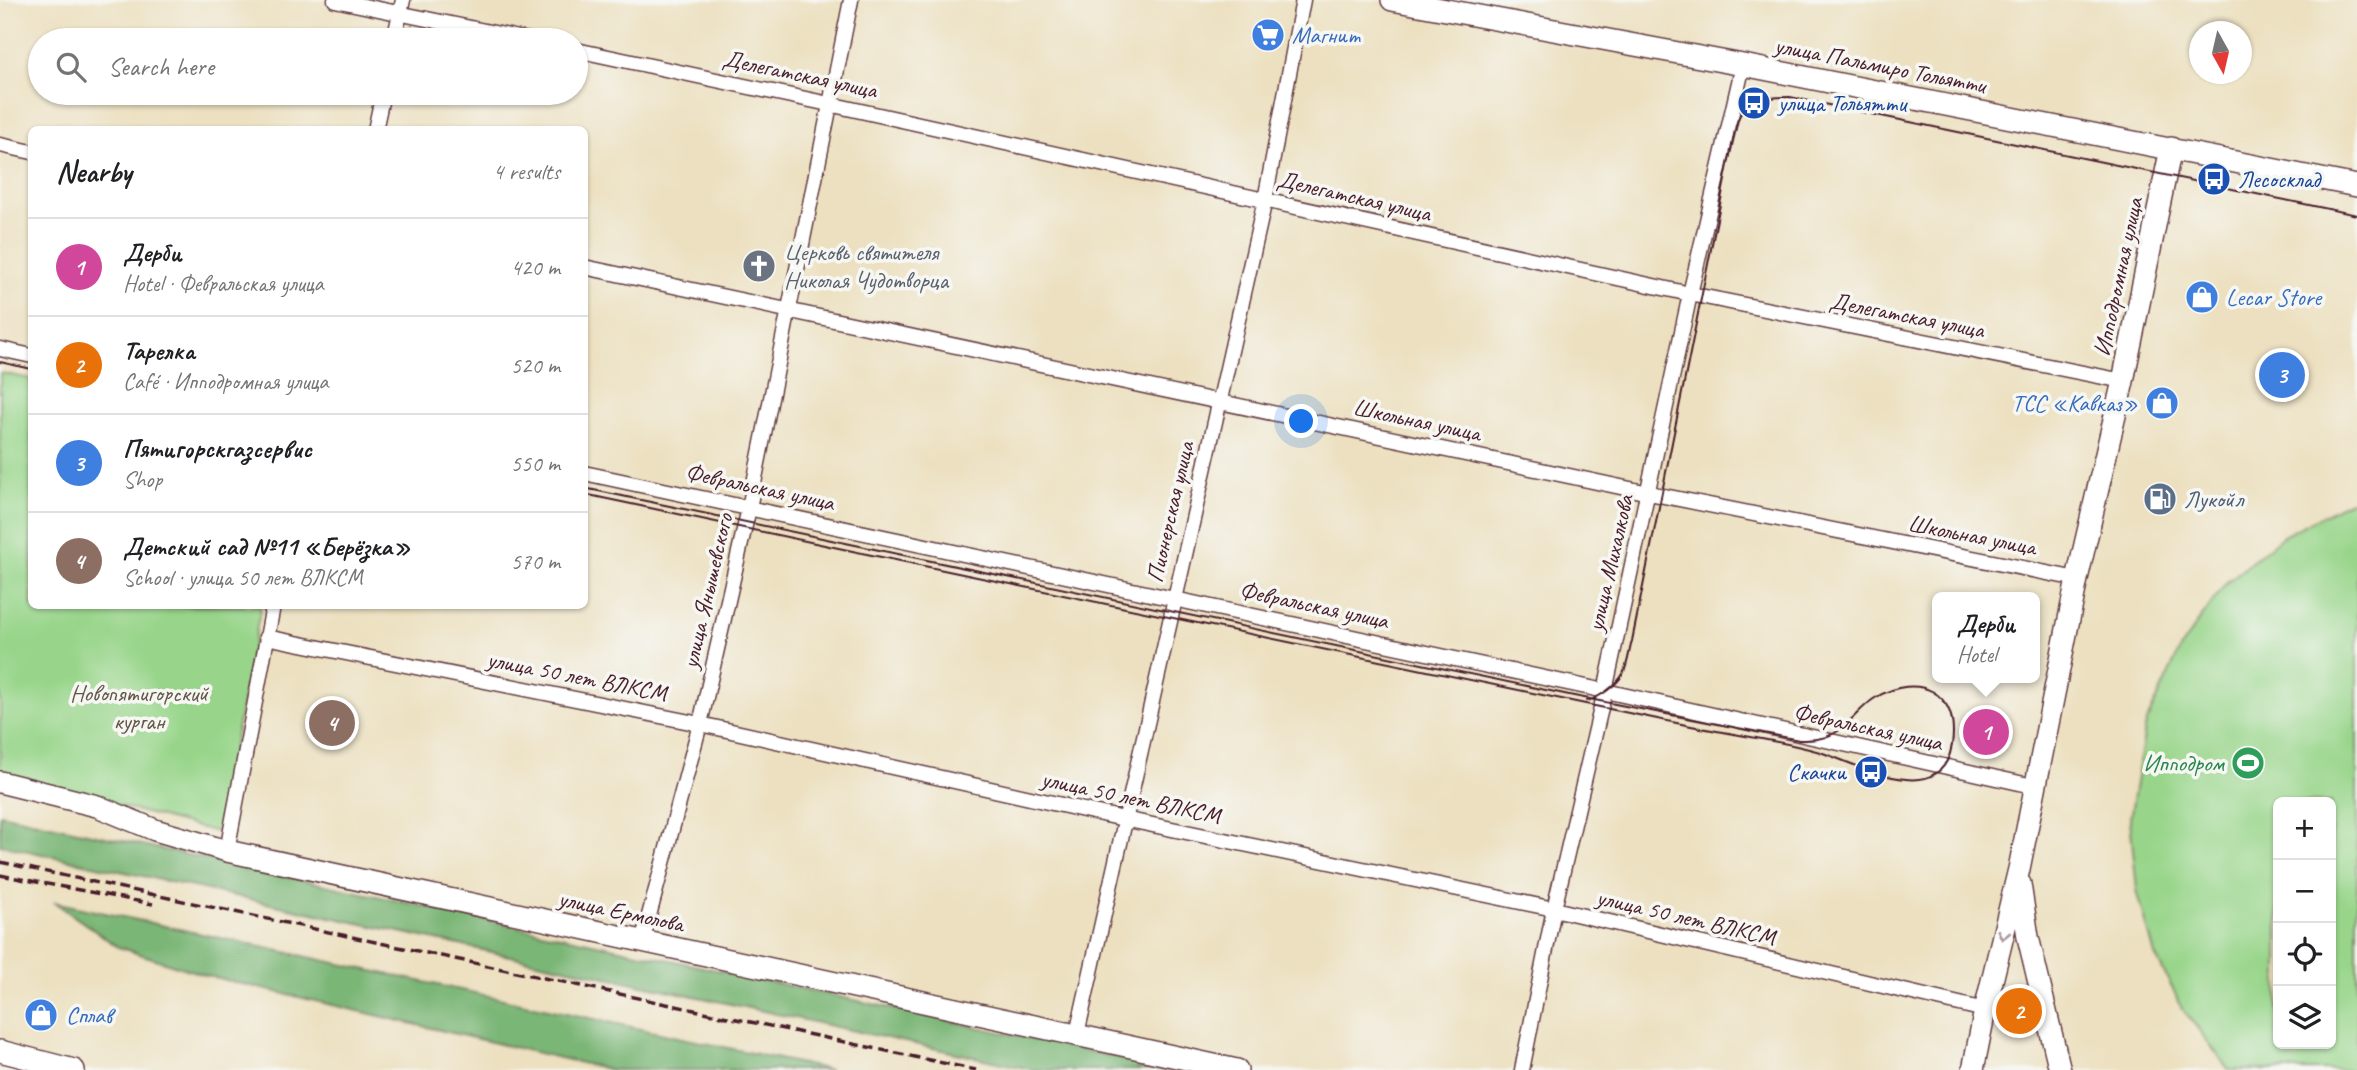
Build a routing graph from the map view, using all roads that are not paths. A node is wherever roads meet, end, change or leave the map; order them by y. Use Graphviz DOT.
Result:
graph roads {
  1 [pos="335,0"];
  2 [pos="851,0"];
  3 [pos="1303,0"];
  4 [pos="1392,0"];
  5 [pos="401,7"];
  6 [pos="397,28"];
  7 [pos="482,28"];
  8 [pos="588,53"];
  9 [pos="1743,65"];
  10 [pos="830,104"];
  11 [pos="380,105"];
  12 [pos="375,126"];
  13 [pos="0,145"];
  14 [pos="2172,148"];
  15 [pos="28,151"];
  16 [pos="2357,186"];
  17 [pos="1265,200"];
  18 [pos="588,268"];
  19 [pos="1690,294"];
  20 [pos="788,310"];
  21 [pos="0,349"];
  22 [pos="28,355"];
  23 [pos="2123,381"];
  24 [pos="1218,401"];
  25 [pos="588,474"];
  26 [pos="1649,493"];
  27 [pos="750,508"];
  28 [pos="2077,579"];
  29 [pos="1174,599"];
  30 [pos="272,609"];
  31 [pos="266,637"];
  32 [pos="1605,691"];
  33 [pos="700,724"];
  34 [pos="0,782"];
  35 [pos="2033,786"];
  36 [pos="1124,819"];
  37 [pos="226,851"];
  38 [pos="2018,869"];
  39 [pos="1554,909"];
  40 [pos="642,942"];
  41 [pos="1985,1010"];
  42 [pos="1077,1034"];
  43 [pos="0,1051"];
  44 [pos="74,1070"];
  45 [pos="1237,1070"];
  46 [pos="1522,1070"];
  47 [pos="1973,1070"];
  48 [pos="2060,1070"];
  1 -- 5 [label="street"];
  2 -- 10 [label="street, улица Янышевского"];
  3 -- 17 [label="street, Пионерская улица"];
  4 -- 9 [label="street, улица Пальмиро Тольятти"];
  5 -- 6 [label="street"];
  5 -- 7 [label="street"];
  8 -- 10 [label="street, Делегатская улица"];
  9 -- 14 [label="street, улица Пальмиро Тольятти"];
  9 -- 19 [label="street, улица Михалкова"];
  10 -- 17 [label="street, Делегатская улица"];
  10 -- 20 [label="street, улица Янышевского"];
  11 -- 12 [label="street"];
  13 -- 15 [label="street"];
  14 -- 16 [label="street, улица Пальмиро Тольятти"];
  14 -- 23 [label="street, Ипподромная улица"];
  17 -- 19 [label="street, Делегатская улица"];
  17 -- 24 [label="street, Пионерская улица"];
  18 -- 20 [label="street, Школьная улица"];
  19 -- 23 [label="street, Делегатская улица"];
  19 -- 26 [label="street, улица Михалкова"];
  20 -- 24 [label="street, Школьная улица"];
  20 -- 27 [label="street, улица Янышевского"];
  21 -- 22 [label="street"];
  23 -- 28 [label="street, Ипподромная улица"];
  24 -- 26 [label="street, Школьная улица"];
  24 -- 29 [label="street, Пионерская улица"];
  25 -- 27 [label="street, Февральская улица"];
  26 -- 28 [label="street, Школьная улица"];
  26 -- 32 [label="street, улица Михалкова"];
  27 -- 29 [label="street, Февральская улица"];
  27 -- 33 [label="street, улица Янышевского"];
  28 -- 35 [label="street, Ипподромная улица"];
  29 -- 32 [label="street, Февральская улица"];
  29 -- 36 [label="street, Пионерская улица"];
  30 -- 31 [label="street"];
  31 -- 33 [label="street, улица 50 лет ВЛКСМ"];
  31 -- 37 [label="street"];
  32 -- 35 [label="street, Февральская улица"];
  32 -- 39 [label="street, улица Михалкова"];
  33 -- 36 [label="street, улица 50 лет ВЛКСМ"];
  33 -- 40 [label="street, улица Янышевского"];
  34 -- 37 [label="street, улица Ермолова"];
  35 -- 38 [label="street, Ипподромная улица"];
  36 -- 39 [label="street, улица 50 лет ВЛКСМ"];
  36 -- 42 [label="street, Пионерская улица"];
  37 -- 40 [label="street, улица Ермолова"];
  38 -- 41 [label="street, Ипподромная улица, one-way"];
  38 -- 48 [label="street, Ипподромная улица"];
  39 -- 41 [label="street, улица 50 лет ВЛКСМ"];
  39 -- 46 [label="street, улица Михалкова"];
  40 -- 42 [label="street, улица Ермолова"];
  41 -- 47 [label="street, Ипподромная улица"];
  42 -- 45 [label="street, улица Ермолова"];
  43 -- 44 [label="street"];
}
